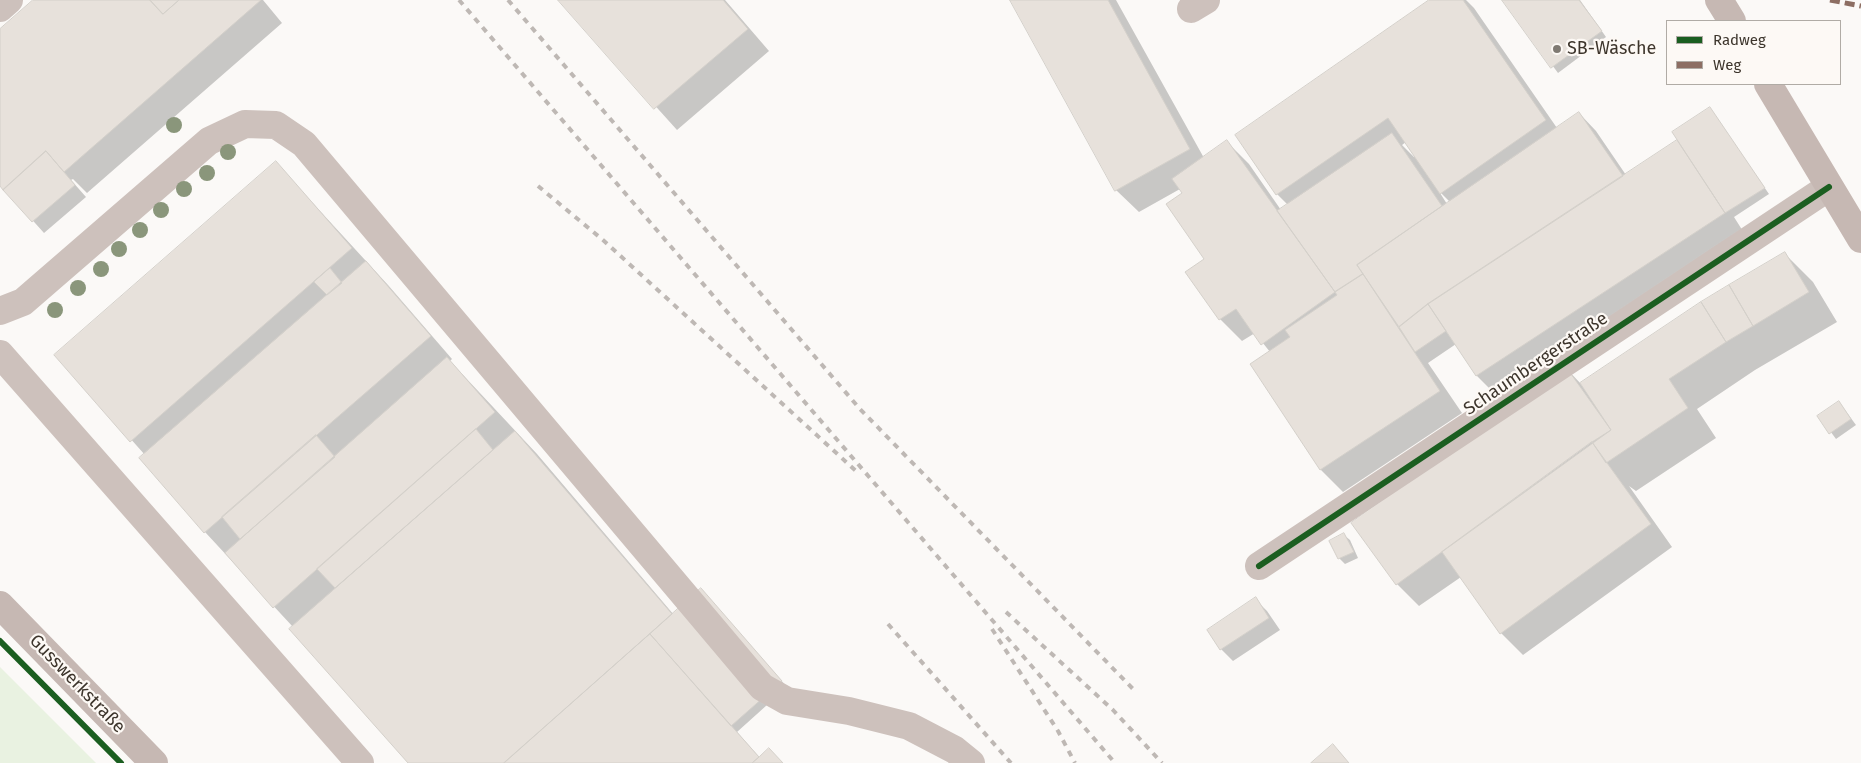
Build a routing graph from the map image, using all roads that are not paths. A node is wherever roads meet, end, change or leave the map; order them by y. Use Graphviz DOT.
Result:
graph roads {
  1 [pos="9,0"];
  2 [pos="1719,0"];
  3 [pos="0,8"];
  4 [pos="1731,20"];
  5 [pos="1769,85"];
  6 [pos="1829,187"];
  7 [pos="1861,239"];
  8 [pos="0,311"];
  9 [pos="0,354"];
  10 [pos="1259,566"];
  11 [pos="0,605"];
  12 [pos="154,763"];
  13 [pos="360,763"];
  14 [pos="971,763"];
  1 -- 3 [label="street"];
  2 -- 4 [label="main road"];
  5 -- 6 [label="main road"];
  6 -- 7 [label="main road"];
  6 -- 10 [label="street, Schaumbergerstraße"];
  8 -- 14 [label="street"];
  9 -- 13 [label="street"];
  11 -- 12 [label="main road, Gusswerkstraße"];
}
